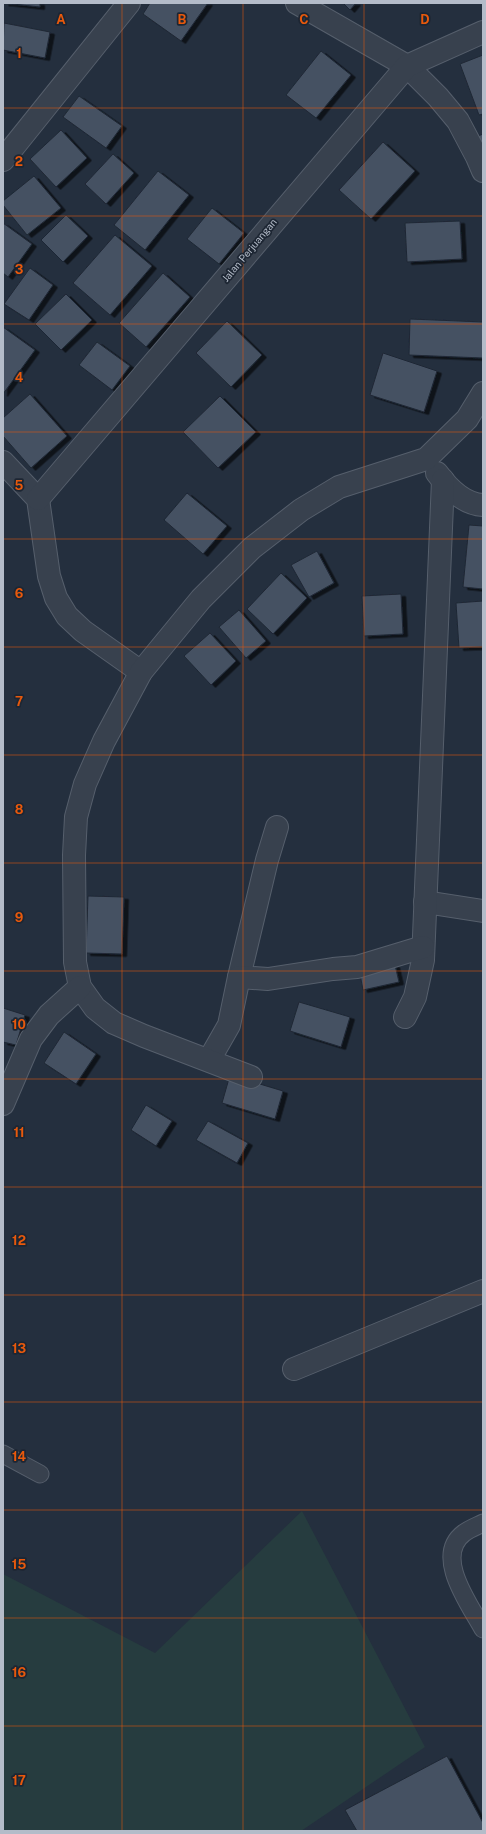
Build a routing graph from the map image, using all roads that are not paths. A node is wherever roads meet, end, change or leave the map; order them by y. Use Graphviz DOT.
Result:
graph roads {
  1 [pos="129,3"];
  2 [pos="297,3"];
  3 [pos="483,32"];
  4 [pos="407,66"];
  5 [pos="3,160"];
  6 [pos="483,171"];
  7 [pos="483,393"];
  8 [pos="426,458"];
  9 [pos="3,462"];
  10 [pos="442,480"];
  11 [pos="38,499"];
  12 [pos="483,505"];
  13 [pos="141,672"];
  14 [pos="276,827"];
  15 [pos="425,902"];
  16 [pos="483,911"];
  17 [pos="423,948"];
  18 [pos="239,977"];
  19 [pos="80,987"];
  20 [pos="405,1017"];
  21 [pos="209,1060"];
  22 [pos="251,1077"];
  23 [pos="3,1104"];
  24 [pos="483,1291"];
  25 [pos="294,1369"];
  26 [pos="3,1454"];
  27 [pos="40,1474"];
  28 [pos="483,1523"];
  29 [pos="483,1630"];
  1 -- 5 [label="street"];
  2 -- 4 [label="street"];
  3 -- 4 [label="street, Jalan Perjuangan"];
  4 -- 6 [label="street"];
  4 -- 11 [label="street, Jalan Perjuangan"];
  7 -- 8 [label="street"];
  8 -- 10 [label="street"];
  8 -- 13 [label="street"];
  9 -- 11 [label="street"];
  10 -- 12 [label="street"];
  10 -- 15 [label="street"];
  11 -- 13 [label="street"];
  13 -- 19 [label="street"];
  14 -- 18 [label="street"];
  15 -- 16 [label="street"];
  15 -- 17 [label="street"];
  17 -- 18 [label="street"];
  17 -- 20 [label="street"];
  18 -- 21 [label="street"];
  19 -- 21 [label="street"];
  19 -- 23 [label="street"];
  21 -- 22 [label="street"];
  24 -- 25 [label="street"];
  26 -- 27 [label="lane"];
  28 -- 29 [label="lane"];
}
